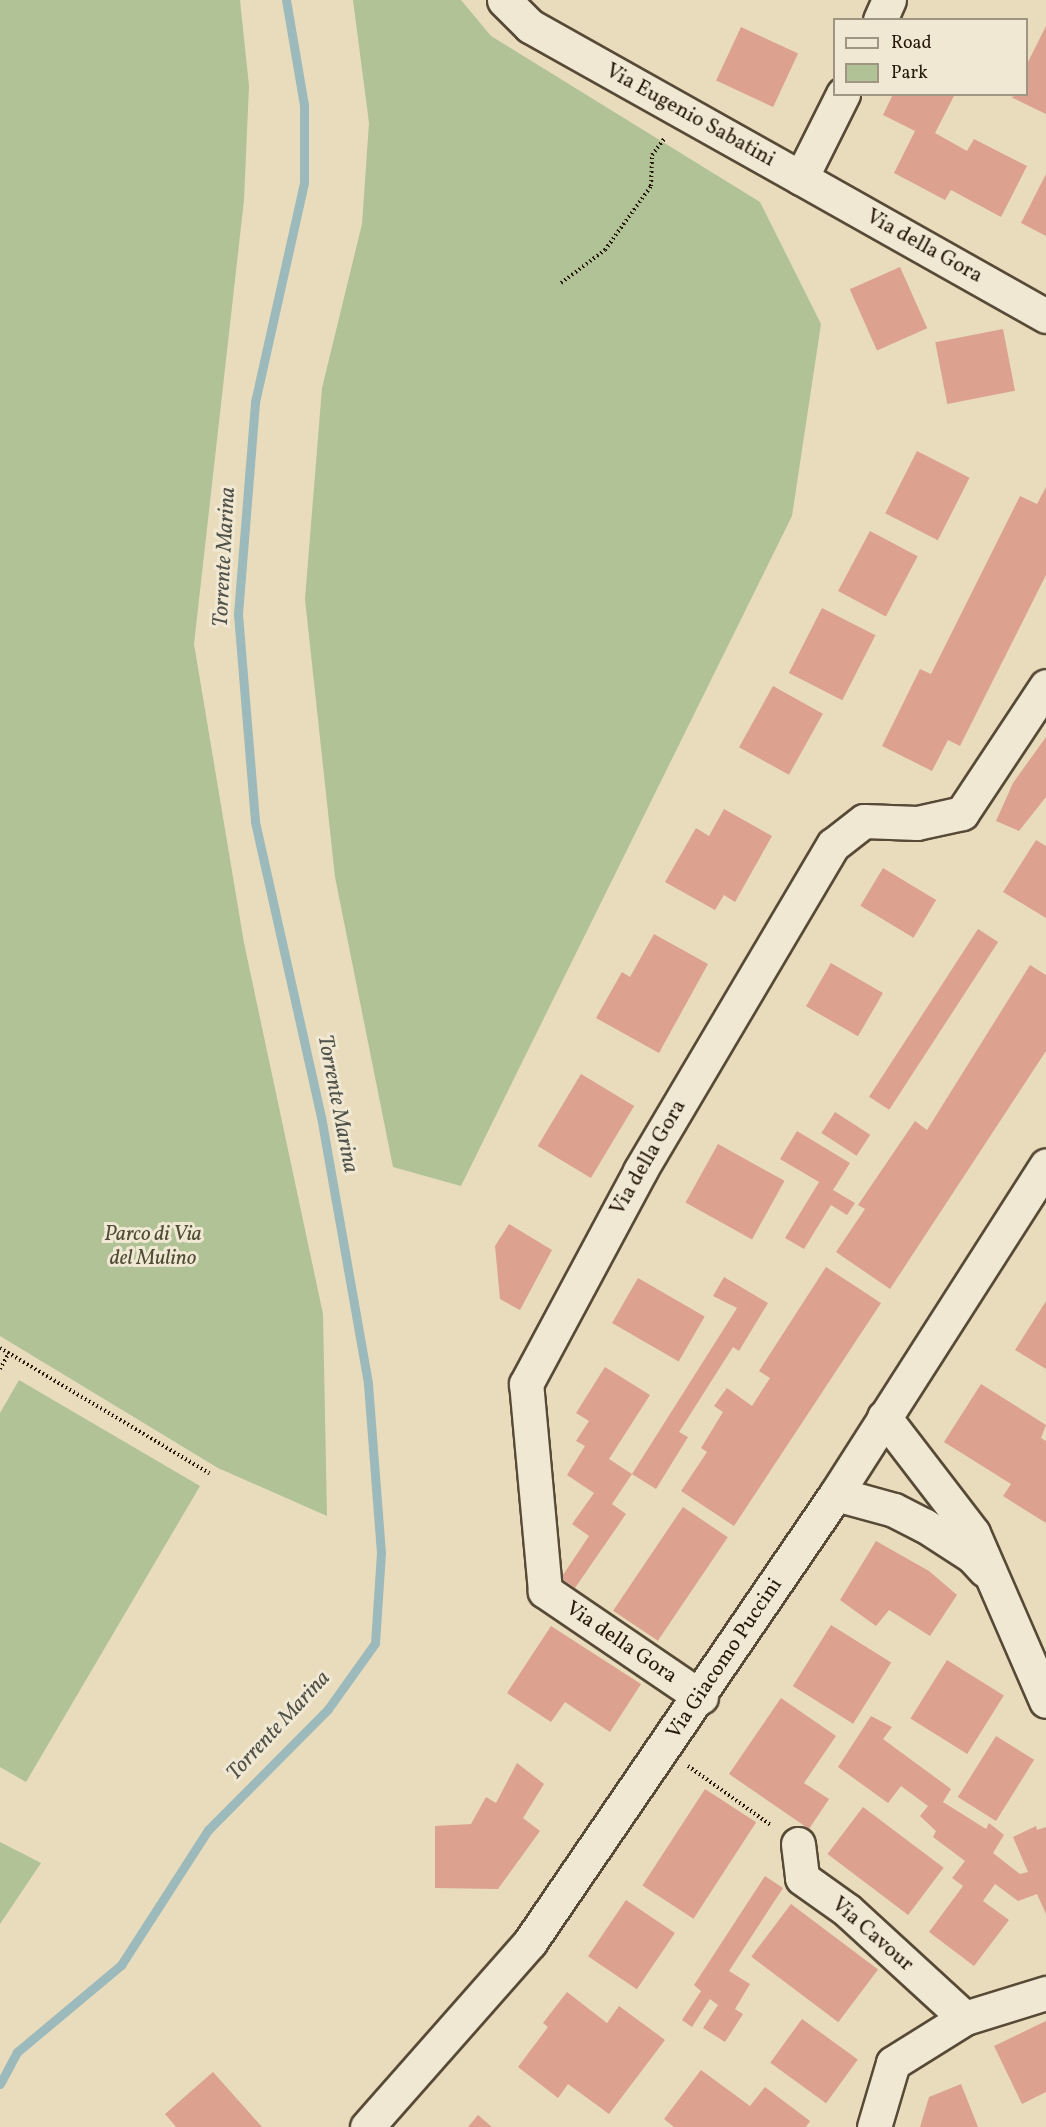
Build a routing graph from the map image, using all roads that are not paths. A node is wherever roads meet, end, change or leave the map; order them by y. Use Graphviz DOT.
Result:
graph roads {
  1 [pos="504,0"];
  2 [pos="889,0"];
  3 [pos="880,18"];
  4 [pos="842,96"];
  5 [pos="801,178"];
  6 [pos="1046,316"];
  7 [pos="1046,686"];
  8 [pos="1046,1165"];
  9 [pos="884,1417"];
  10 [pos="836,1494"];
  11 [pos="994,1580"];
  12 [pos="701,1697"];
  13 [pos="1046,1701"];
  14 [pos="798,1844"];
  15 [pos="1046,1993"];
  16 [pos="965,2018"];
  17 [pos="367,2127"];
  18 [pos="874,2127"];
  1 -- 5 [label="street, Via Eugenio Sabatini"];
  2 -- 3 [label="street"];
  4 -- 5 [label="street"];
  5 -- 6 [label="street, Via della Gora"];
  7 -- 12 [label="street, Via della Gora"];
  8 -- 9 [label="street, Via Giacomo Puccini"];
  9 -- 10 [label="street, Via Giacomo Puccini"];
  9 -- 11 [label="street"];
  10 -- 11 [label="street"];
  10 -- 12 [label="street, Via Giacomo Puccini"];
  11 -- 13 [label="street"];
  12 -- 17 [label="street, Via Giacomo Puccini"];
  14 -- 16 [label="street, Via Cavour"];
  15 -- 16 [label="street"];
  16 -- 18 [label="street"];
}
